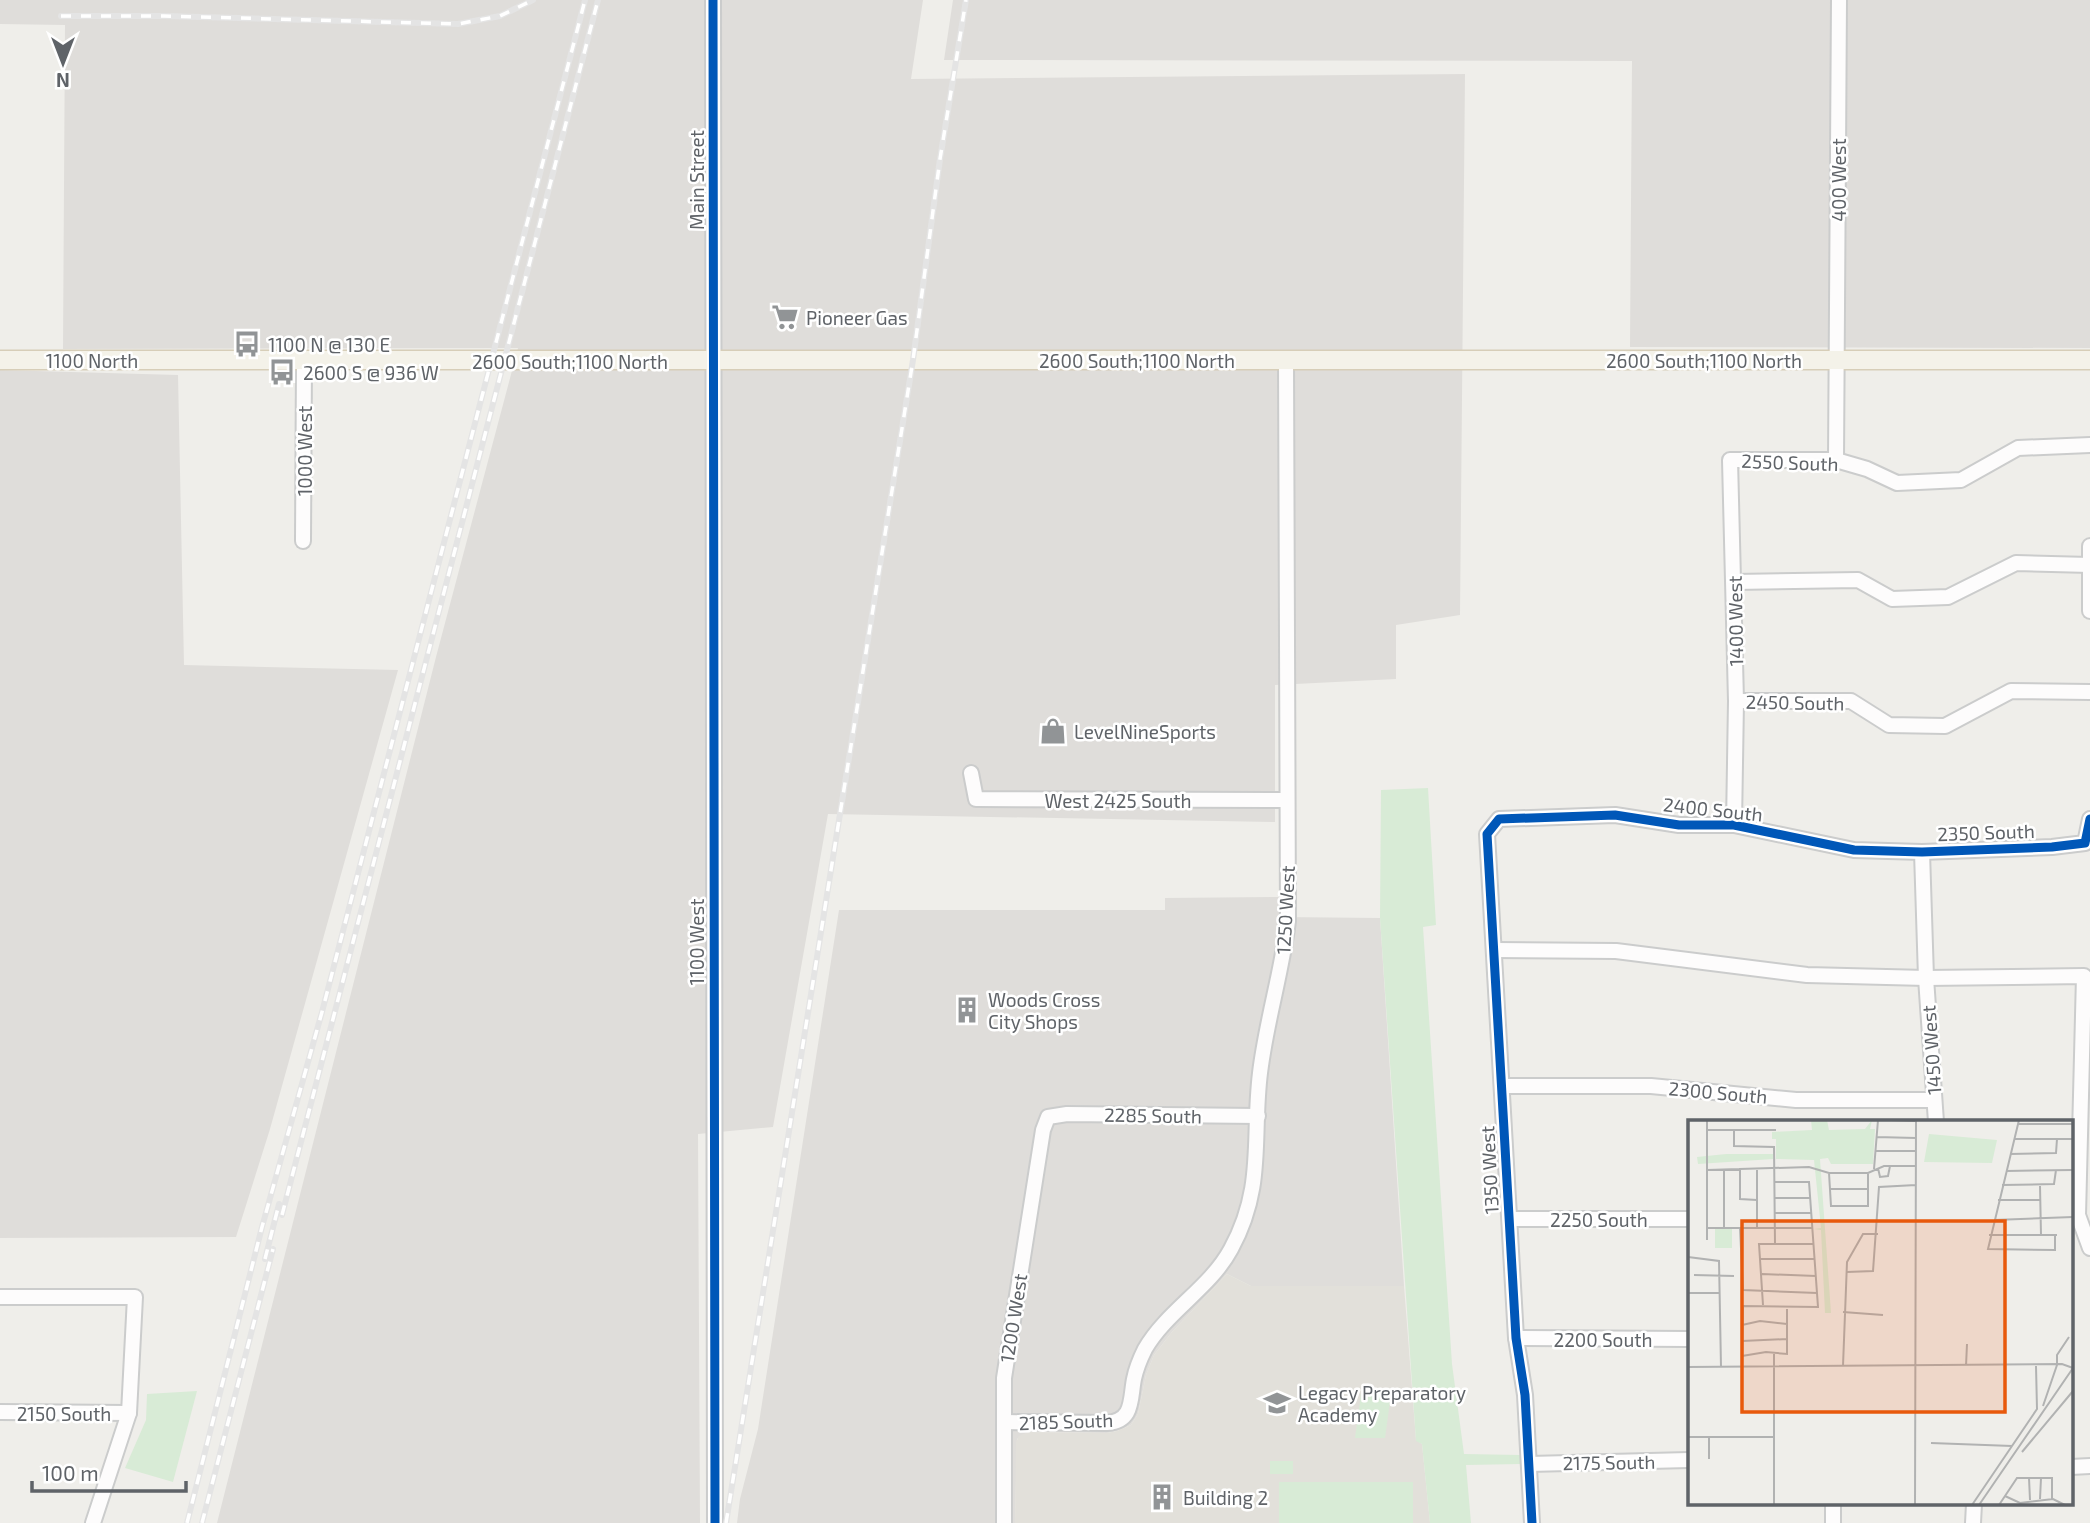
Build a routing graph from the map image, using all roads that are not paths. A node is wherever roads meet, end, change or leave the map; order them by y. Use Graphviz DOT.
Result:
graph roads {
  1 [pos="713,0"];
  2 [pos="1839,0"];
  3 [pos="0,360"];
  4 [pos="185,360"];
  5 [pos="304,360"];
  6 [pos="1286,360"];
  7 [pos="1838,360"];
  8 [pos="2090,360"];
  9 [pos="713,361"];
  10 [pos="2090,446"];
  11 [pos="1730,460"];
  12 [pos="1836,460"];
  13 [pos="303,541"];
  14 [pos="2090,547"];
  15 [pos="2090,565"];
  16 [pos="1734,582"];
  17 [pos="2090,611"];
  18 [pos="2090,692"];
  19 [pos="1736,701"];
  20 [pos="971,773"];
  21 [pos="1287,800"];
  22 [pos="1499,819"];
  23 [pos="2090,819"];
  24 [pos="1734,825"];
  25 [pos="1922,852"];
  26 [pos="1494,950"];
  27 [pos="1926,978"];
  28 [pos="1502,1086"];
  29 [pos="1934,1100"];
  30 [pos="1048,1116"];
  31 [pos="1258,1116"];
  32 [pos="1936,1120"];
  33 [pos="1510,1219"];
  34 [pos="1688,1219"];
  35 [pos="2090,1248"];
  36 [pos="0,1297"];
  37 [pos="1516,1338"];
  38 [pos="1688,1339"];
  39 [pos="0,1412"];
  40 [pos="129,1413"];
  41 [pos="1126,1416"];
  42 [pos="1004,1422"];
  43 [pos="1688,1460"];
  44 [pos="1528,1464"];
  45 [pos="2072,1466"];
  46 [pos="2090,1466"];
  47 [pos="93,1523"];
  48 [pos="715,1523"];
  49 [pos="1004,1523"];
  50 [pos="1532,1523"];
  1 -- 9 [label="street, Main Street"];
  2 -- 7 [label="street, 400 West"];
  3 -- 4 [label="main road, 1100 North"];
  4 -- 5 [label="main road, 2600 South;1100 North"];
  5 -- 9 [label="main road, 2600 South;1100 North"];
  5 -- 13 [label="street, 1000 West"];
  6 -- 7 [label="main road, 2600 South;1100 North"];
  6 -- 9 [label="main road, 2600 South;1100 North"];
  6 -- 21 [label="street, 1250 West"];
  7 -- 8 [label="main road, 2600 South;1100 North"];
  7 -- 12 [label="street, 400 West"];
  9 -- 48 [label="street, 1100 West"];
  10 -- 12 [label="street, 2550 South"];
  11 -- 12 [label="street, 2550 South"];
  11 -- 16 [label="street, 1400 West"];
  14 -- 15 [label="street"];
  15 -- 16 [label="street"];
  15 -- 17 [label="street"];
  16 -- 19 [label="street, 1400 West"];
  18 -- 19 [label="street, 2450 South"];
  19 -- 24 [label="street, 1400 West"];
  20 -- 21 [label="street, West 2425 South"];
  21 -- 31 [label="street, 1250 West"];
  22 -- 24 [label="street, 2400 South"];
  22 -- 26 [label="street, 1350 West"];
  23 -- 25 [label="street, 2350 South"];
  24 -- 25 [label="street, 2400 South"];
  25 -- 27 [label="street, 2350 South"];
  26 -- 27 [label="street"];
  26 -- 28 [label="street, 1350 West"];
  27 -- 29 [label="street, 1450 West"];
  27 -- 35 [label="street"];
  28 -- 29 [label="street, 2300 South"];
  28 -- 33 [label="street, 1350 West"];
  29 -- 32 [label="street, 1450 West"];
  30 -- 31 [label="street, 2285 South"];
  30 -- 42 [label="street, 1200 West"];
  31 -- 41 [label="street, 1250 West"];
  33 -- 34 [label="street, 2250 South"];
  33 -- 37 [label="street, 1350 West"];
  36 -- 40 [label="street"];
  37 -- 38 [label="street, 2200 South"];
  37 -- 44 [label="street, 1350 West"];
  39 -- 40 [label="street, 2150 South"];
  40 -- 47 [label="street"];
  41 -- 42 [label="street, 2185 South"];
  42 -- 49 [label="street, 1200 West"];
  43 -- 44 [label="street, 2175 South"];
  44 -- 50 [label="street, 1350 West"];
  45 -- 46 [label="street"];
}
